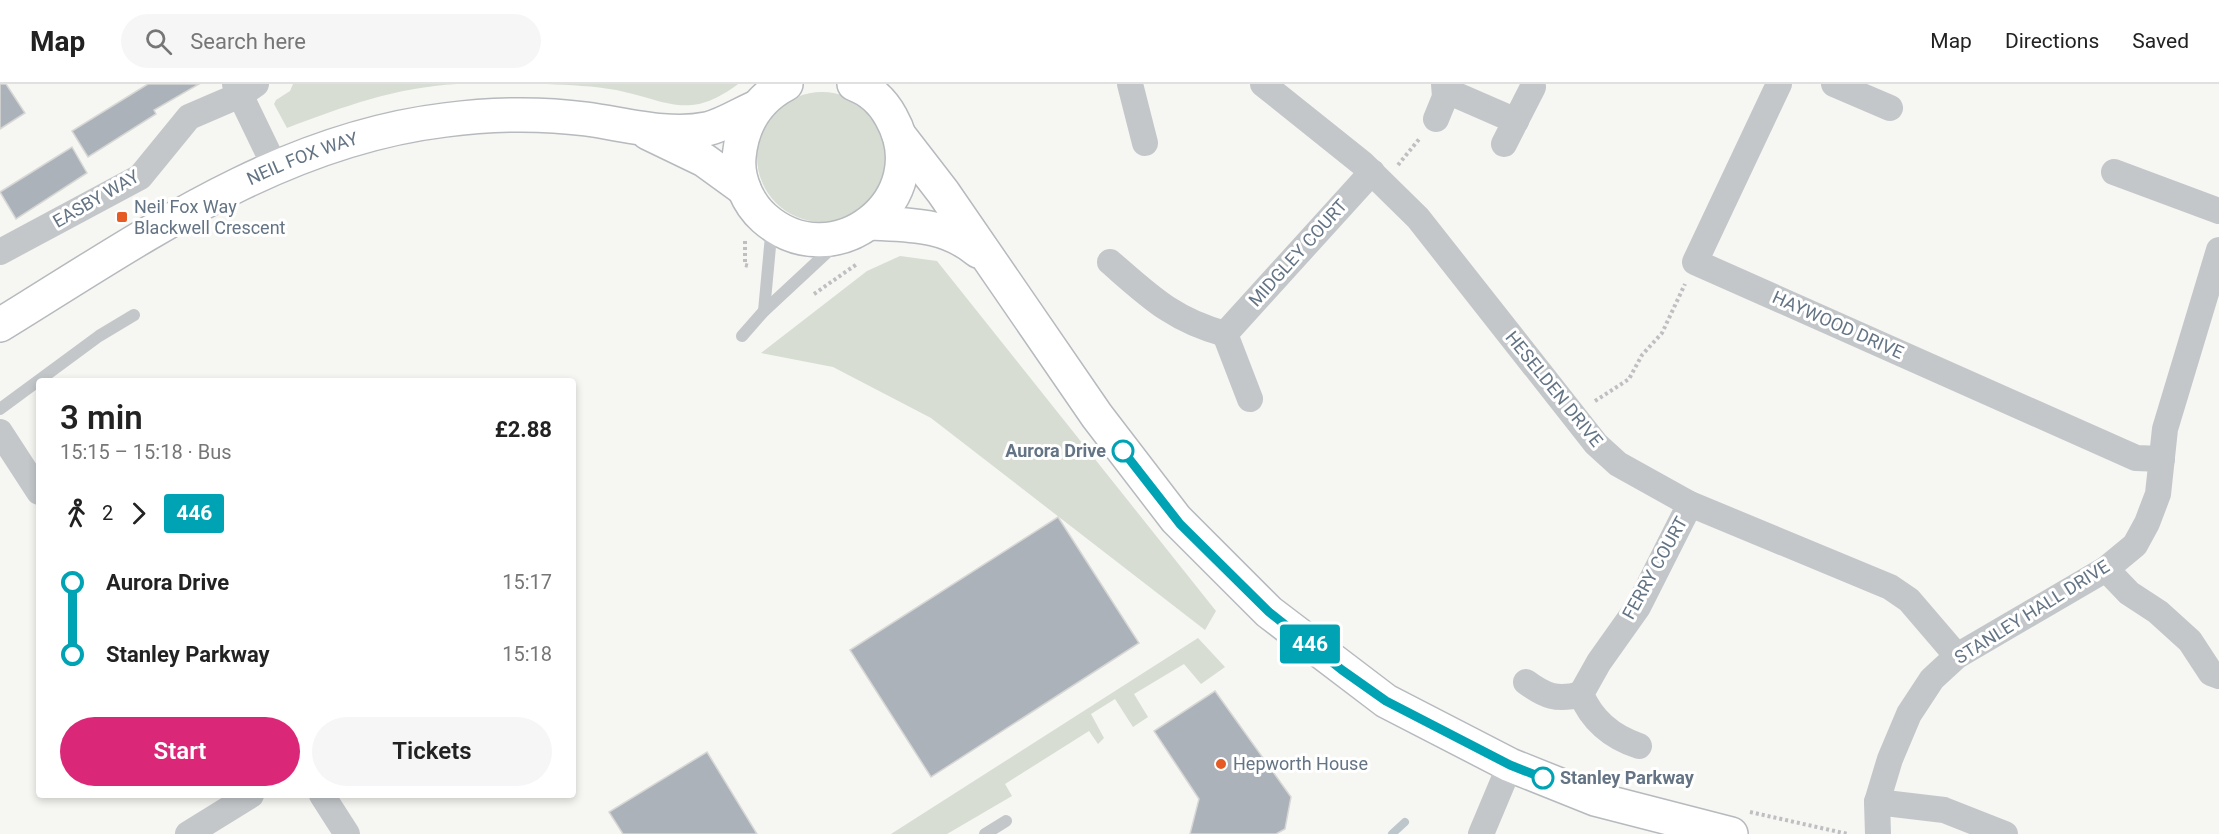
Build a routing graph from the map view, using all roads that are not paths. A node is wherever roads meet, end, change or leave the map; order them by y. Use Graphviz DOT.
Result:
graph roads {
  1 [pos="786,84"];
  2 [pos="854,84"];
  3 [pos="1130,84"];
  4 [pos="1263,84"];
  5 [pos="1779,84"];
  6 [pos="1834,84"];
  7 [pos="1444,87"];
  8 [pos="1533,87"];
  9 [pos="243,88"];
  10 [pos="880,94"];
  11 [pos="757,106"];
  12 [pos="1890,108"];
  13 [pos="1436,119"];
  14 [pos="1516,121"];
  15 [pos="641,130"];
  16 [pos="899,135"];
  17 [pos="1145,143"];
  18 [pos="1504,144"];
  19 [pos="275,167"];
  20 [pos="2114,172"];
  21 [pos="1377,178"];
  22 [pos="744,189"];
  23 [pos="2219,211"];
  24 [pos="772,225"];
  25 [pos="860,239"];
  26 [pos="2219,250"];
  27 [pos="0,252"];
  28 [pos="988,260"];
  29 [pos="1110,262"];
  30 [pos="764,310"];
  31 [pos="134,315"];
  32 [pos="0,325"];
  33 [pos="1225,334"];
  34 [pos="742,336"];
  35 [pos="42,378"];
  36 [pos="36,382"];
  37 [pos="1250,399"];
  38 [pos="0,409"];
  39 [pos="0,432"];
  40 [pos="2162,459"];
  41 [pos="36,487"];
  42 [pos="1690,504"];
  43 [pos="2106,569"];
  44 [pos="1957,656"];
  45 [pos="2219,676"];
  46 [pos="1526,682"];
  47 [pos="1581,694"];
  48 [pos="1639,746"];
  49 [pos="1510,765"];
  50 [pos="241,798"];
  51 [pos="324,798"];
  52 [pos="1877,802"];
  53 [pos="1006,820"];
  54 [pos="1737,822"];
  55 [pos="188,834"];
  56 [pos="347,834"];
  57 [pos="985,834"];
  58 [pos="1482,834"];
  59 [pos="1878,834"];
  60 [pos="2005,834"];
  1 -- 11 [label="main road"];
  2 -- 10 [label="main road"];
  3 -- 17 [label="street"];
  4 -- 21 [label="street, HESELDEN DRIVE"];
  5 -- 40 [label="street, HAYWOOD DRIVE"];
  6 -- 12 [label="street"];
  7 -- 13 [label="street"];
  7 -- 14 [label="street"];
  8 -- 14 [label="street"];
  9 -- 19 [label="street"];
  9 -- 27 [label="street, EASBY WAY"];
  10 -- 16 [label="main road"];
  11 -- 15 [label="main road, NEIL FOX WAY"];
  11 -- 22 [label="main road"];
  14 -- 18 [label="street"];
  15 -- 19 [label="main road, NEIL FOX WAY"];
  15 -- 22 [label="main road, NEIL FOX WAY"];
  16 -- 25 [label="main road"];
  16 -- 28 [label="main road"];
  19 -- 32 [label="main road, NEIL FOX WAY"];
  20 -- 23 [label="street"];
  21 -- 33 [label="street, MIDGLEY COURT"];
  21 -- 42 [label="street, HESELDEN DRIVE"];
  22 -- 24 [label="main road"];
  24 -- 25 [label="main road"];
  24 -- 30 [label="lane"];
  25 -- 28 [label="main road"];
  25 -- 30 [label="lane"];
  26 -- 40 [label="street, STANLEY HALL DRIVE"];
  28 -- 49 [label="main road"];
  29 -- 33 [label="street"];
  30 -- 34 [label="lane"];
  31 -- 35 [label="lane"];
  33 -- 37 [label="street"];
  36 -- 38 [label="lane"];
  39 -- 41 [label="street"];
  40 -- 43 [label="street, STANLEY HALL DRIVE"];
  42 -- 44 [label="street, HESELDEN DRIVE"];
  42 -- 47 [label="street, FERRY COURT"];
  43 -- 44 [label="street, STANLEY HALL DRIVE"];
  43 -- 45 [label="street"];
  44 -- 52 [label="street, STANLEY HALL DRIVE"];
  46 -- 47 [label="street"];
  47 -- 48 [label="street"];
  49 -- 54 [label="main road"];
  49 -- 58 [label="street"];
  50 -- 55 [label="street"];
  51 -- 56 [label="street"];
  52 -- 59 [label="street, STANLEY HALL DRIVE"];
  52 -- 60 [label="street"];
  53 -- 57 [label="lane"];
}
